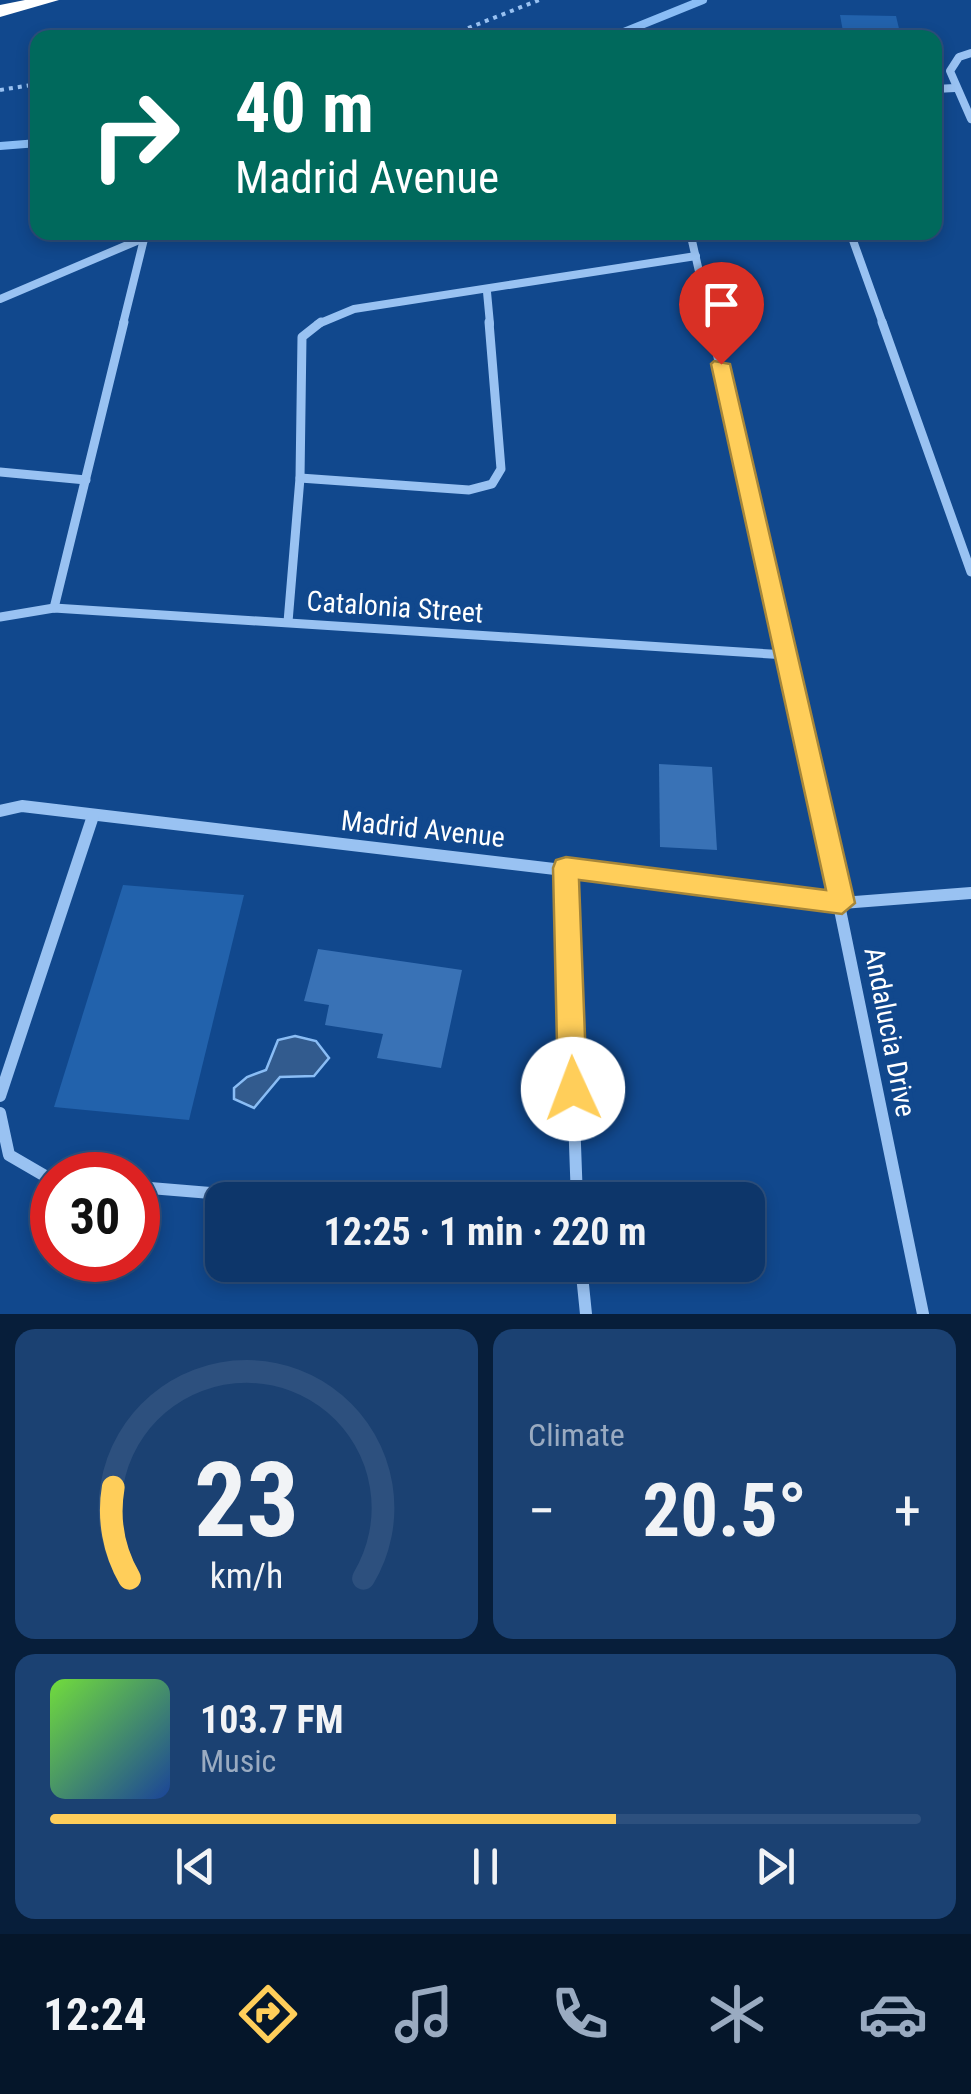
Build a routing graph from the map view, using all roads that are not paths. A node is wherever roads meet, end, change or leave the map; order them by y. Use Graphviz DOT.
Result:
graph roads {
  1 [pos="50,0"];
  2 [pos="0,11"];
  3 [pos="971,53"];
  4 [pos="955,88"];
  5 [pos="942,89"];
  6 [pos="971,119"];
  7 [pos="135,240"];
  8 [pos="145,240"];
  9 [pos="692,240"];
  10 [pos="853,240"];
  11 [pos="696,256"];
  12 [pos="487,292"];
  13 [pos="0,299"];
  14 [pos="0,472"];
  15 [pos="300,478"];
  16 [pos="86,480"];
  17 [pos="971,572"];
  18 [pos="54,608"];
  19 [pos="0,618"];
  20 [pos="288,622"];
  21 [pos="787,654"];
  22 [pos="0,810"];
  23 [pos="93,816"];
  24 [pos="566,868"];
  25 [pos="971,894"];
  26 [pos="842,903"];
  27 [pos="0,1096"];
  28 [pos="0,1113"];
  29 [pos="30,1167"];
  30 [pos="575,1182"];
  31 [pos="160,1189"];
  32 [pos="205,1193"];
  33 [pos="583,1282"];
  34 [pos="586,1314"];
  35 [pos="923,1314"];
  1 -- 2 [label="highway"];
  3 -- 4 [label="street"];
  4 -- 5 [label="street"];
  4 -- 6 [label="street"];
  7 -- 13 [label="street"];
  8 -- 16 [label="street"];
  9 -- 11 [label="street, Andalucia Drive"];
  10 -- 17 [label="street"];
  11 -- 12 [label="street"];
  11 -- 21 [label="street, Andalucia Drive"];
  12 -- 15 [label="street"];
  12 -- 15 [label="street"];
  14 -- 16 [label="street"];
  15 -- 20 [label="street"];
  16 -- 18 [label="street"];
  18 -- 19 [label="street, Catalonia Street"];
  18 -- 20 [label="street, Catalonia Street"];
  20 -- 21 [label="street, Catalonia Street"];
  21 -- 26 [label="street, Andalucia Drive"];
  22 -- 23 [label="street, Madrid Avenue"];
  23 -- 24 [label="street, Madrid Avenue"];
  23 -- 27 [label="street"];
  24 -- 26 [label="street, Madrid Avenue"];
  24 -- 30 [label="street"];
  25 -- 26 [label="street, Madrid Avenue"];
  26 -- 35 [label="street, Andalucia Drive"];
  28 -- 29 [label="street"];
  31 -- 32 [label="street"];
  33 -- 34 [label="street"];
}
